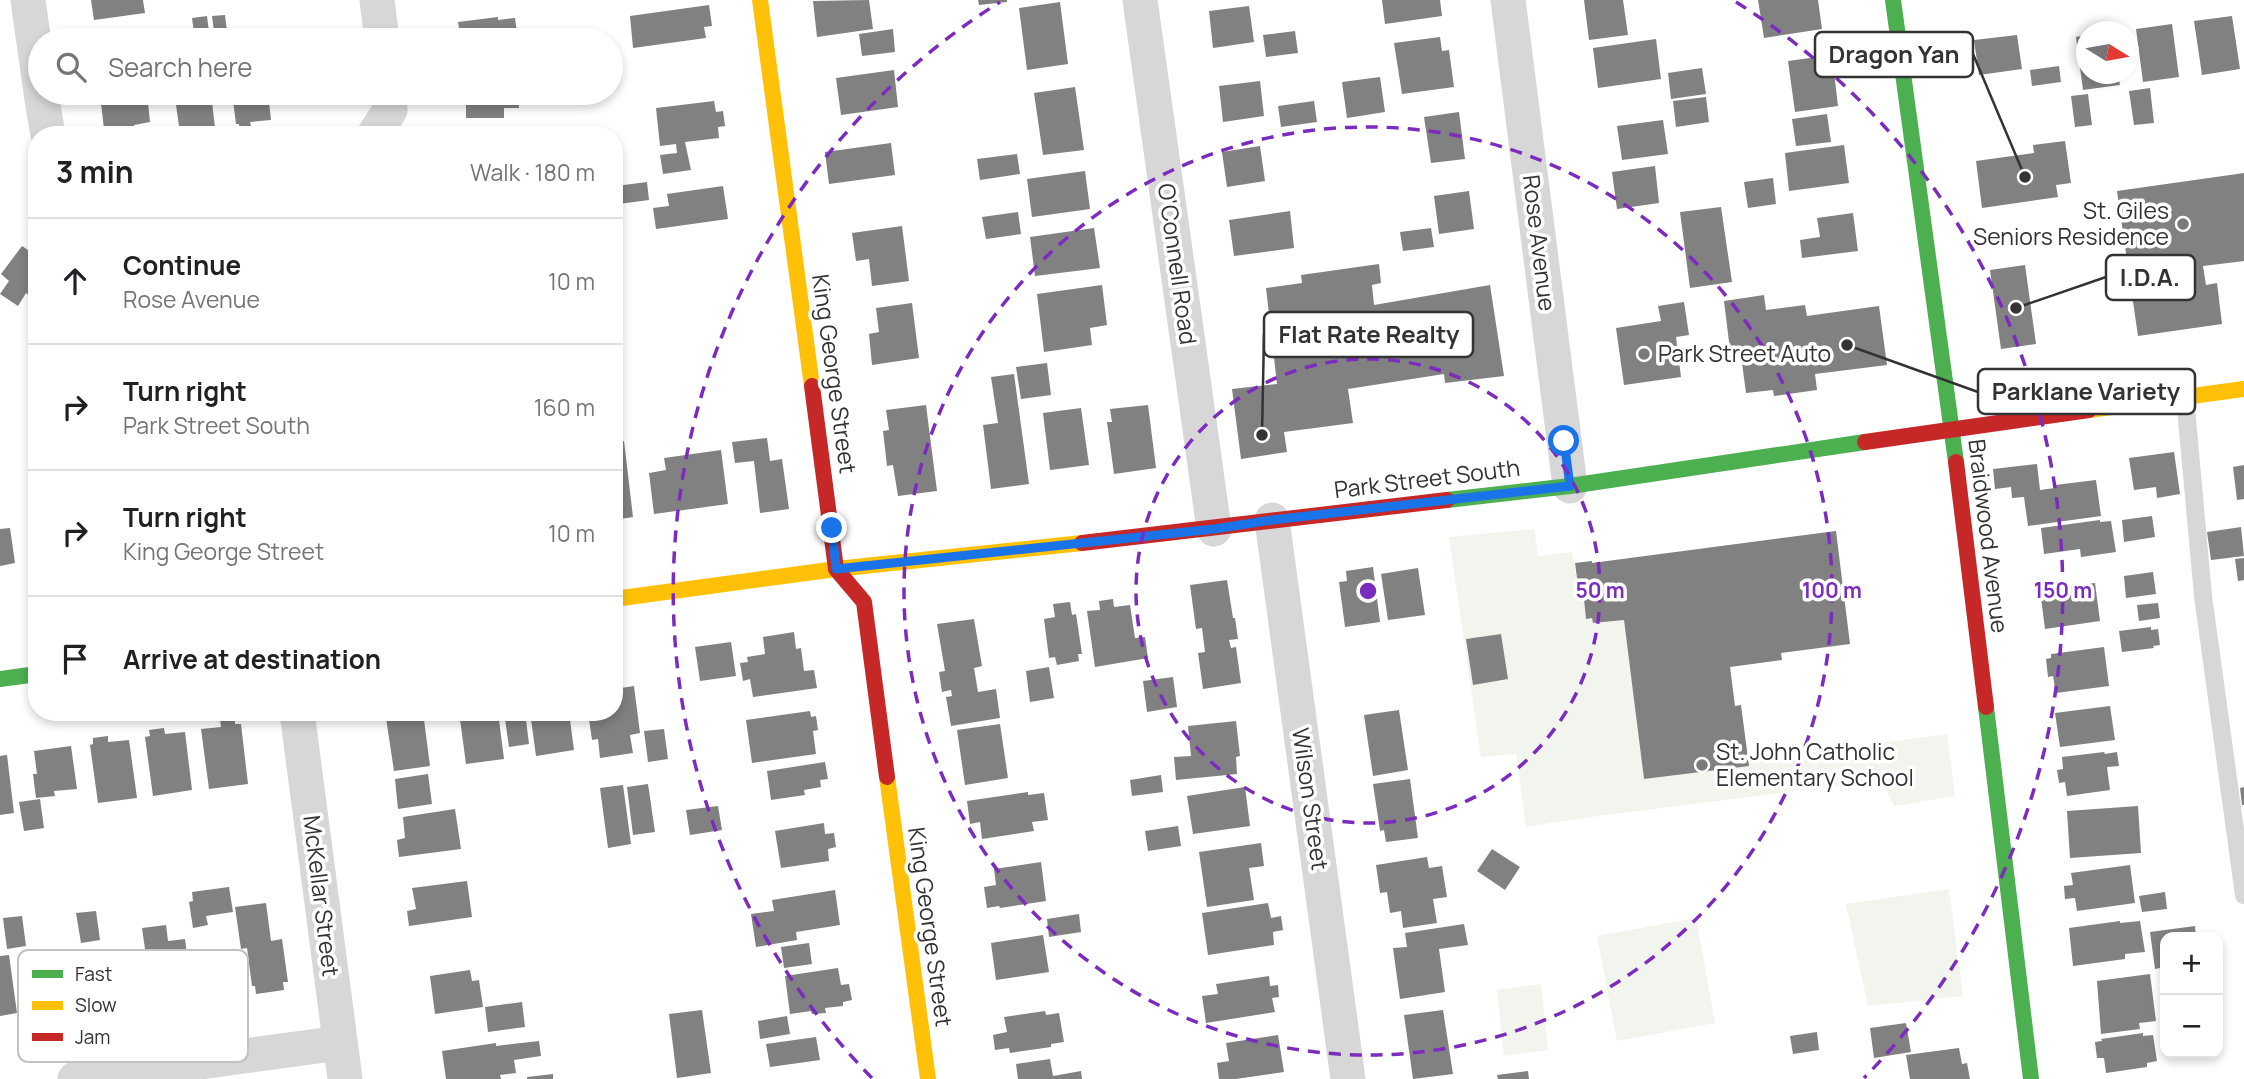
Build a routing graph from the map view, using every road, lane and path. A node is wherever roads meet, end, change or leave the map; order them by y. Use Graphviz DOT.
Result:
graph roads {
  1 [pos="28,0"];
  2 [pos="377,0"];
  3 [pos="760,0"];
  4 [pos="1140,0"];
  5 [pos="1508,0"];
  6 [pos="1894,0"];
  7 [pos="32,28"];
  8 [pos="380,28"];
  9 [pos="43,105"];
  10 [pos="389,105"];
  11 [pos="46,126"];
  12 [pos="380,126"];
  13 [pos="2244,389"];
  14 [pos="2185,397"];
  15 [pos="1951,429"];
  16 [pos="1570,486"];
  17 [pos="1272,520"];
  18 [pos="1214,529"];
  19 [pos="836,569"];
  20 [pos="623,598"];
  21 [pos="28,675"];
  22 [pos="0,678"];
  23 [pos="298,721"];
  24 [pos="2244,895"];
  25 [pos="340,1043"];
  26 [pos="248,1055"];
  27 [pos="200,1062"];
  28 [pos="75,1079"];
  29 [pos="345,1079"];
  30 [pos="928,1079"];
  31 [pos="1348,1079"];
  32 [pos="2031,1079"];
  1 -- 7 [label="street"];
  2 -- 8 [label="street"];
  3 -- 19 [label="street, King George Street"];
  4 -- 18 [label="street, O'Connell Road"];
  5 -- 16 [label="street, Rose Avenue"];
  6 -- 15 [label="street, Braidwood Avenue"];
  9 -- 11 [label="street"];
  10 -- 12 [label="street"];
  13 -- 14 [label="street, Park Street South"];
  14 -- 15 [label="street, Park Street South"];
  14 -- 24 [label="lane"];
  15 -- 16 [label="street, Park Street South"];
  15 -- 32 [label="street, Braidwood Avenue"];
  16 -- 17 [label="street, Park Street South"];
  17 -- 18 [label="street, Park Street South"];
  17 -- 31 [label="street, Wilson Street"];
  18 -- 19 [label="street, Park Street South"];
  19 -- 20 [label="street, Park Street South"];
  19 -- 30 [label="street, King George Street"];
  21 -- 22 [label="street"];
  23 -- 25 [label="street, McKellar Street"];
  25 -- 26 [label="street"];
  25 -- 29 [label="street, McKellar Street"];
  27 -- 28 [label="street"];
}
